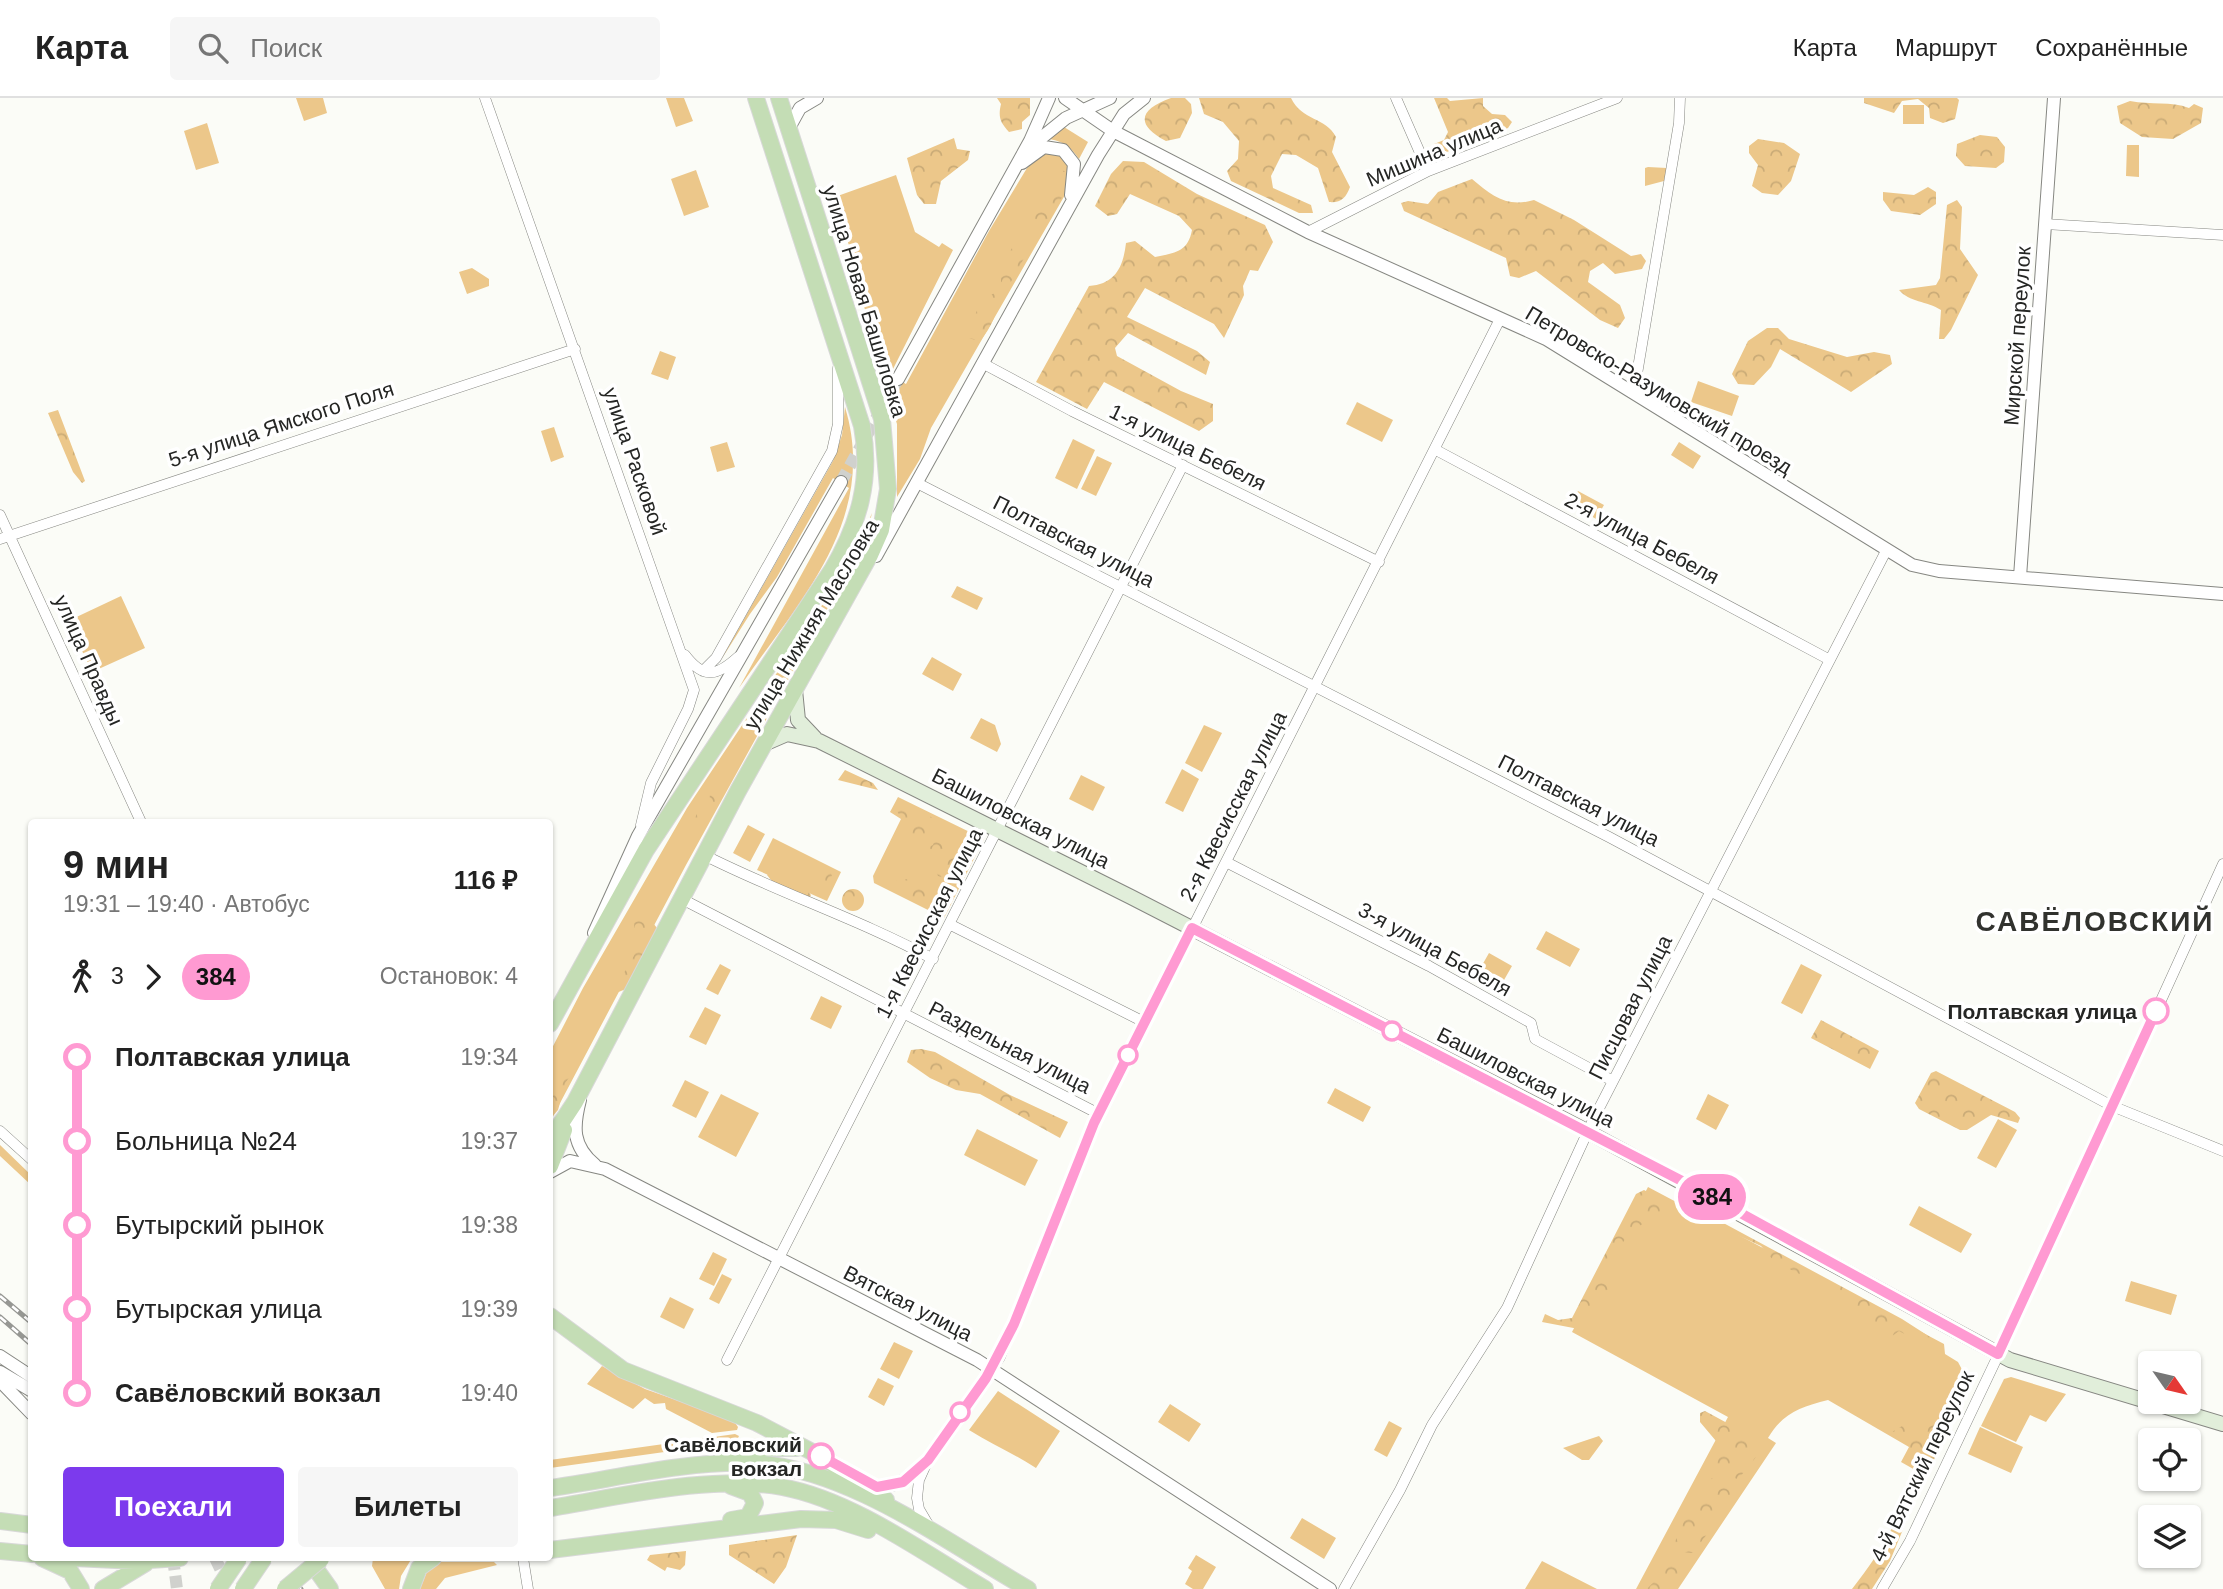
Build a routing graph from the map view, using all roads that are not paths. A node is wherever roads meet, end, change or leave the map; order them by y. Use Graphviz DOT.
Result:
graph roads {
  1 [pos="485,98"];
  2 [pos="756,98"];
  3 [pos="779,98"];
  4 [pos="817,98"];
  5 [pos="1037,98"];
  6 [pos="1049,98"];
  7 [pos="1065,98"];
  8 [pos="1110,98"];
  9 [pos="1144,98"];
  10 [pos="1396,98"];
  11 [pos="1617,98"];
  12 [pos="1680,98"];
  13 [pos="2054,98"];
  14 [pos="1082,111"];
  15 [pos="789,128"];
  16 [pos="1113,131"];
  17 [pos="1030,141"];
  18 [pos="1023,153"];
  19 [pos="1428,172"];
  20 [pos="1008,179"];
  21 [pos="1068,209"];
  22 [pos="2045,224"];
  23 [pos="1308,232"];
  24 [pos="2223,235"];
  25 [pos="1500,318"];
  26 [pos="837,343"];
  27 [pos="575,349"];
  28 [pos="982,363"];
  29 [pos="898,379"];
  30 [pos="1631,392"];
  31 [pos="1436,450"];
  32 [pos="1183,465"];
  33 [pos="841,482"];
  34 [pos="917,483"];
  35 [pos="0,515"];
  36 [pos="11,535"];
  37 [pos="0,539"];
  38 [pos="1886,551"];
  39 [pos="1379,562"];
  40 [pos="2020,577"];
  41 [pos="1122,587"];
  42 [pos="2223,594"];
  43 [pos="849,597"];
  44 [pos="679,646"];
  45 [pos="746,650"];
  46 [pos="1830,660"];
  47 [pos="703,671"];
  48 [pos="1317,685"];
  49 [pos="795,690"];
  50 [pos="819,741"];
  51 [pos="764,744"];
  52 [pos="140,819"];
  53 [pos="998,830"];
  54 [pos="638,836"];
  55 [pos="704,855"];
  56 [pos="1226,862"];
  57 [pos="2223,864"];
  58 [pos="1711,891"];
  59 [pos="680,898"];
  60 [pos="951,925"];
  61 [pos="1192,928"];
  62 [pos="586,955"];
  63 [pos="933,959"];
  64 [pos="905,1014"];
  65 [pos="553,1018"];
  66 [pos="1144,1022"];
  67 [pos="1613,1082"];
  68 [pos="585,1084"];
  69 [pos="575,1102"];
  70 [pos="2112,1106"];
  71 [pos="1099,1114"];
  72 [pos="0,1131"];
  73 [pos="1588,1132"];
  74 [pos="553,1135"];
  75 [pos="2223,1151"];
  76 [pos="28,1156"];
  77 [pos="553,1158"];
  78 [pos="595,1165"];
  79 [pos="553,1170"];
  80 [pos="780,1258"];
  81 [pos="553,1318"];
  82 [pos="1998,1354"];
  83 [pos="0,1356"];
  84 [pos="727,1360"];
  85 [pos="992,1369"];
  86 [pos="0,1372"];
  87 [pos="28,1374"];
  88 [pos="0,1380"];
  89 [pos="28,1389"];
  90 [pos="28,1399"];
  91 [pos="28,1410"];
  92 [pos="2223,1424"];
  93 [pos="816,1454"];
  94 [pos="928,1460"];
  95 [pos="690,1468"];
  96 [pos="788,1468"];
  97 [pos="865,1483"];
  98 [pos="718,1484"];
  99 [pos="553,1489"];
  100 [pos="553,1508"];
  101 [pos="909,1520"];
  102 [pos="0,1521"];
  103 [pos="28,1524"];
  104 [pos="939,1537"];
  105 [pos="901,1539"];
  106 [pos="553,1540"];
  107 [pos="553,1550"];
  108 [pos="0,1551"];
  109 [pos="28,1554"];
  110 [pos="47,1561"];
  111 [pos="155,1561"];
  112 [pos="237,1561"];
  113 [pos="262,1561"];
  114 [pos="429,1561"];
  115 [pos="523,1561"];
  116 [pos="320,1563"];
  117 [pos="135,1568"];
  118 [pos="978,1586"];
  119 [pos="412,1588"];
  120 [pos="81,1589"];
  121 [pos="103,1589"];
  122 [pos="125,1589"];
  123 [pos="218,1589"];
  124 [pos="243,1589"];
  125 [pos="285,1589"];
  126 [pos="330,1589"];
  127 [pos="528,1589"];
  128 [pos="1028,1589"];
  129 [pos="1330,1589"];
  130 [pos="1344,1589"];
  131 [pos="1882,1589"];
  1 -- 27 [label="street, улица Расковой"];
  2 -- 26 [label="main road, улица Новая Башиловка"];
  3 -- 15 [label="main road, улица Новая Башиловка"];
  4 -- 15 [label="street"];
  5 -- 17 [label="street"];
  6 -- 17 [label="street"];
  7 -- 14 [label="street, Петровско-Разумовский проезд"];
  8 -- 14 [label="street"];
  9 -- 16 [label="street, улица Нижняя Масловка"];
  10 -- 19 [label="street"];
  11 -- 19 [label="street, Мишина улица"];
  12 -- 30 [label="street"];
  13 -- 22 [label="street, Мирской переулок"];
  14 -- 16 [label="street, Петровско-Разумовский проезд"];
  14 -- 18 [label="street"];
  15 -- 43 [label="main road, улица Новая Башиловка"];
  16 -- 21 [label="street, улица Нижняя Масловка"];
  16 -- 23 [label="street, Петровско-Разумовский проезд"];
  17 -- 18 [label="street"];
  18 -- 20 [label="street"];
  19 -- 23 [label="street, Мишина улица"];
  20 -- 21 [label="street"];
  20 -- 29 [label="street"];
  21 -- 28 [label="street, улица Нижняя Масловка"];
  22 -- 24 [label="street"];
  22 -- 40 [label="street, Мирской переулок"];
  23 -- 25 [label="street, Петровско-Разумовский проезд"];
  25 -- 30 [label="street, Петровско-Разумовский проезд"];
  25 -- 31 [label="street, 2-я Квесисская улица"];
  26 -- 47 [label="street"];
  26 -- 62 [label="main road, улица Нижняя Масловка"];
  27 -- 36 [label="street, 5-я улица Ямского Поля"];
  27 -- 44 [label="street, улица Расковой"];
  28 -- 32 [label="street, 1-я улица Бебеля"];
  28 -- 34 [label="street, улица Нижняя Масловка"];
  30 -- 38 [label="street, Петровско-Разумовский проезд"];
  31 -- 39 [label="street, 2-я Квесисская улица"];
  31 -- 46 [label="street, 2-я улица Бебеля"];
  32 -- 39 [label="street, 1-я улица Бебеля"];
  32 -- 41 [label="street, 1-я Квесисская улица"];
  33 -- 45 [label="street, улица Нижняя Масловка"];
  34 -- 41 [label="street, Полтавская улица"];
  34 -- 43 [label="street, улица Нижняя Масловка"];
  35 -- 36 [label="street, улица Правды"];
  36 -- 37 [label="street, 5-я улица Ямского Поля"];
  36 -- 52 [label="street, улица Правды"];
  38 -- 40 [label="street, Петровско-Разумовский проезд"];
  38 -- 46 [label="street, Писцовая улица"];
  39 -- 48 [label="street, 2-я Квесисская улица"];
  40 -- 42 [label="street, Петровско-Разумовский проезд"];
  41 -- 48 [label="street, Полтавская улица"];
  41 -- 53 [label="street, 1-я Квесисская улица"];
  43 -- 49 [label="main road, улица Нижняя Масловка"];
  44 -- 47 [label="street"];
  44 -- 54 [label="street, улица Расковой"];
  45 -- 47 [label="street, улица Нижняя Масловка"];
  45 -- 54 [label="street, улица Нижняя Масловка"];
  46 -- 58 [label="street, Писцовая улица"];
  48 -- 56 [label="street, 2-я Квесисская улица"];
  48 -- 58 [label="street, Полтавская улица"];
  49 -- 50 [label="main road, Башиловская улица"];
  49 -- 51 [label="main road, улица Нижняя Масловка"];
  50 -- 51 [label="main road, Башиловская улица"];
  50 -- 53 [label="main road, Башиловская улица"];
  51 -- 55 [label="main road, улица Нижняя Масловка"];
  53 -- 60 [label="street, 1-я Квесисская улица"];
  53 -- 61 [label="main road, Башиловская улица"];
  54 -- 62 [label="street, улица Нижняя Масловка"];
  55 -- 59 [label="main road, улица Нижняя Масловка"];
  55 -- 63 [label="street"];
  56 -- 61 [label="street, 2-я Квесисская улица"];
  56 -- 67 [label="street, 3-я улица Бебеля"];
  57 -- 70 [label="street, 4-й Вятский переулок"];
  58 -- 67 [label="street, Писцовая улица"];
  58 -- 70 [label="street, Полтавская улица"];
  59 -- 64 [label="street, Раздельная улица"];
  59 -- 68 [label="main road, улица Нижняя Масловка"];
  60 -- 63 [label="street, 1-я Квесисская улица"];
  60 -- 66 [label="street"];
  61 -- 66 [label="street, 2-я Квесисская улица"];
  61 -- 73 [label="main road, Башиловская улица"];
  62 -- 65 [label="main road, улица Нижняя Масловка"];
  63 -- 64 [label="street, 1-я Квесисская улица"];
  64 -- 71 [label="street, Раздельная улица"];
  64 -- 80 [label="street, 1-я Квесисская улица"];
  66 -- 71 [label="street, 2-я Квесисская улица"];
  67 -- 73 [label="street, Писцовая улица"];
  68 -- 69 [label="main road, улица Нижняя Масловка"];
  68 -- 78 [label="street, Вятская улица"];
  69 -- 74 [label="main road, улица Нижняя Масловка"];
  69 -- 77 [label="main road"];
  70 -- 75 [label="street, Полтавская улица"];
  70 -- 82 [label="street, 4-й Вятский переулок"];
  71 -- 85 [label="street, 2-я Квесисская улица"];
  72 -- 76 [label="street"];
  73 -- 82 [label="main road, Башиловская улица"];
  73 -- 130 [label="street, Писцовая улица"];
  78 -- 79 [label="street, Вятская улица"];
  78 -- 80 [label="street, Вятская улица"];
  80 -- 84 [label="street, 1-я Квесисская улица"];
  80 -- 85 [label="street, Вятская улица"];
  81 -- 93 [label="main road"];
  82 -- 92 [label="main road, Башиловская улица"];
  82 -- 131 [label="street, 4-й Вятский переулок"];
  83 -- 87 [label="street"];
  85 -- 94 [label="street, 2-я Квесисская улица"];
  85 -- 129 [label="street, Вятская улица"];
  86 -- 89 [label="street"];
  88 -- 90 [label="street"];
  88 -- 91 [label="street"];
  93 -- 95 [label="main road"];
  93 -- 97 [label="main road"];
  94 -- 97 [label="street, 2-я Квесисская улица"];
  94 -- 104 [label="street, 2-я Квесисская улица"];
  95 -- 96 [label="main road"];
  95 -- 99 [label="main road"];
  96 -- 97 [label="street, 2-я Квесисская улица"];
  96 -- 101 [label="main road"];
  97 -- 101 [label="main road"];
  98 -- 100 [label="main road"];
  98 -- 105 [label="main road"];
  98 -- 106 [label="main road"];
  101 -- 104 [label="main road"];
  102 -- 103 [label="main road"];
  104 -- 128 [label="main road"];
  105 -- 107 [label="main road"];
  105 -- 118 [label="main road"];
  108 -- 109 [label="main road"];
  110 -- 120 [label="main road"];
  111 -- 117 [label="main road"];
  112 -- 123 [label="main road, bridge"];
  113 -- 124 [label="main road, bridge"];
  114 -- 119 [label="main road"];
  115 -- 127 [label="street"];
  116 -- 125 [label="main road, bridge"];
  116 -- 126 [label="main road"];
  117 -- 121 [label="main road"];
  117 -- 122 [label="street"];
}
